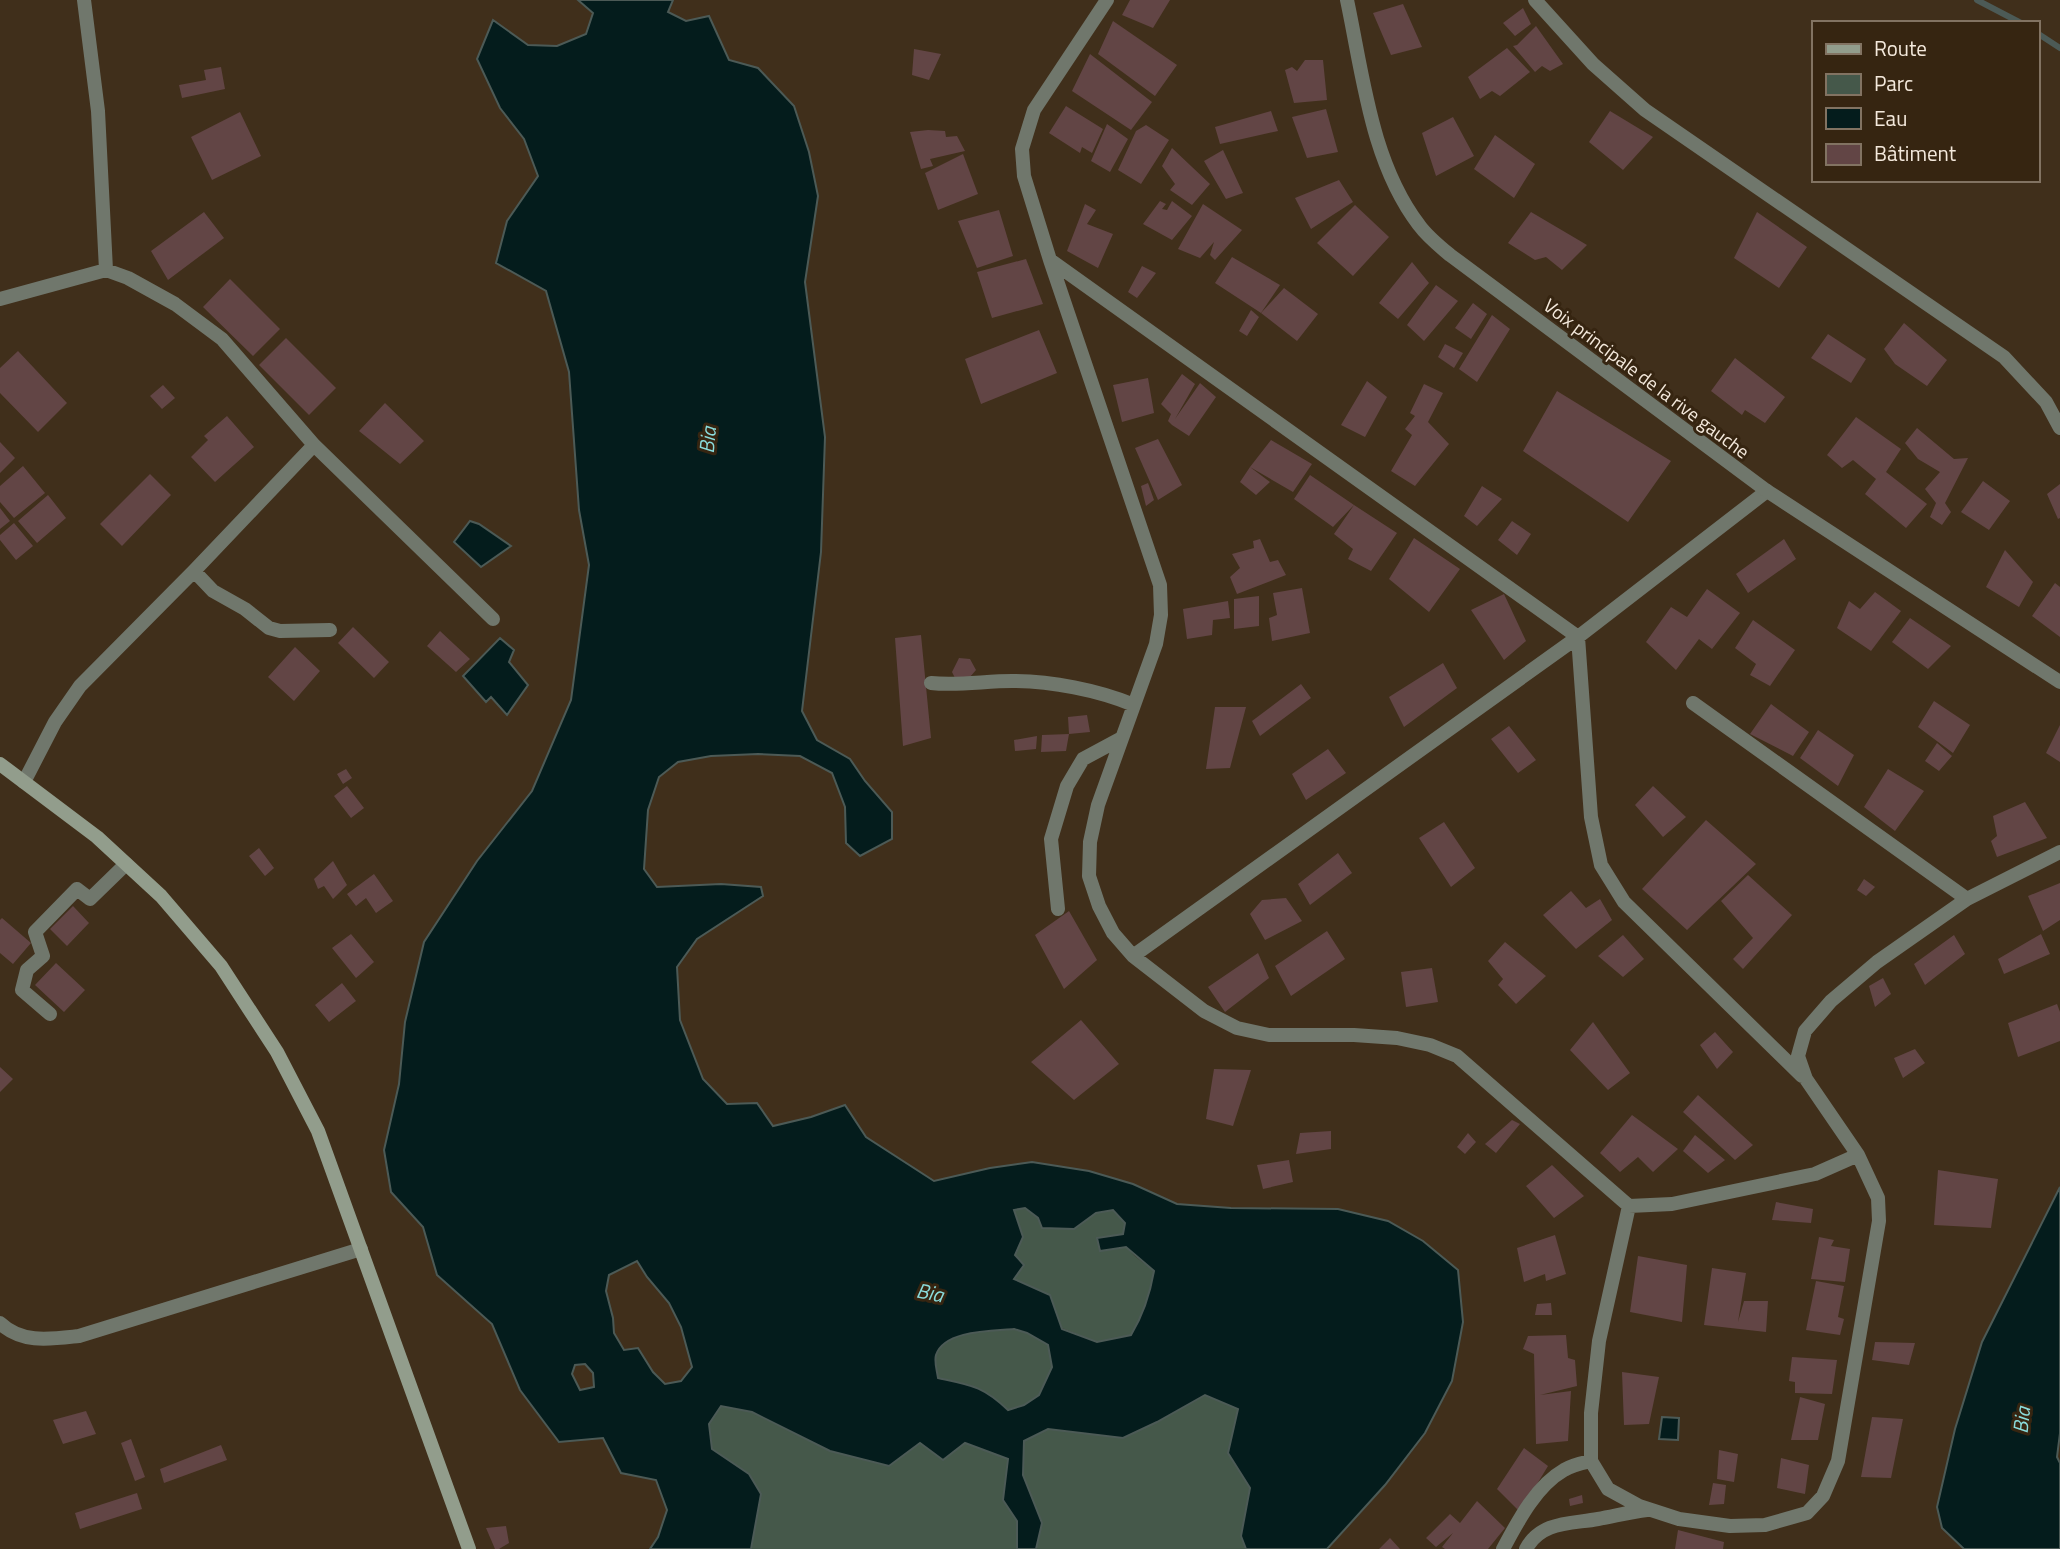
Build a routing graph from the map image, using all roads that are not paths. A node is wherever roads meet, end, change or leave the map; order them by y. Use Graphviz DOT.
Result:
graph roads {
  1 [pos="84,0"];
  2 [pos="1107,0"];
  3 [pos="1348,0"];
  4 [pos="1535,0"];
  5 [pos="1049,260"];
  6 [pos="106,270"];
  7 [pos="0,299"];
  8 [pos="2060,428"];
  9 [pos="314,445"];
  10 [pos="1767,491"];
  11 [pos="194,571"];
  12 [pos="493,619"];
  13 [pos="330,630"];
  14 [pos="1578,637"];
  15 [pos="2060,682"];
  16 [pos="931,683"];
  17 [pos="1693,703"];
  18 [pos="1134,705"];
  19 [pos="1122,738"];
  20 [pos="0,764"];
  21 [pos="24,782"];
  22 [pos="2060,852"];
  23 [pos="126,864"];
  24 [pos="1966,899"];
  25 [pos="1058,909"];
  26 [pos="1133,956"];
  27 [pos="50,1014"];
  28 [pos="1806,1079"];
  29 [pos="1858,1155"];
  30 [pos="1629,1206"];
  31 [pos="361,1249"];
  32 [pos="0,1323"];
  33 [pos="1591,1461"];
  34 [pos="1648,1509"];
  35 [pos="469,1549"];
  36 [pos="1503,1549"];
  37 [pos="1526,1549"];
  1 -- 6 [label="street"];
  2 -- 5 [label="street"];
  3 -- 10 [label="street, Voix principale de la rive gauche"];
  4 -- 8 [label="street"];
  5 -- 14 [label="street"];
  5 -- 18 [label="street"];
  6 -- 7 [label="street"];
  6 -- 9 [label="street"];
  9 -- 11 [label="street"];
  9 -- 12 [label="street"];
  10 -- 14 [label="street"];
  10 -- 15 [label="street, Voix principale de la rive gauche"];
  11 -- 13 [label="street"];
  11 -- 21 [label="street"];
  14 -- 26 [label="street"];
  14 -- 28 [label="street"];
  16 -- 18 [label="street"];
  17 -- 24 [label="street"];
  18 -- 19 [label="street"];
  19 -- 25 [label="street"];
  19 -- 26 [label="street"];
  20 -- 21 [label="main road"];
  21 -- 23 [label="main road"];
  22 -- 24 [label="street"];
  23 -- 27 [label="street"];
  23 -- 31 [label="main road"];
  24 -- 28 [label="street"];
  26 -- 30 [label="street"];
  28 -- 29 [label="street"];
  29 -- 30 [label="street"];
  29 -- 34 [label="street"];
  30 -- 33 [label="street"];
  31 -- 32 [label="street"];
  31 -- 35 [label="main road"];
  33 -- 34 [label="street"];
  33 -- 36 [label="street"];
  34 -- 37 [label="street"];
}
